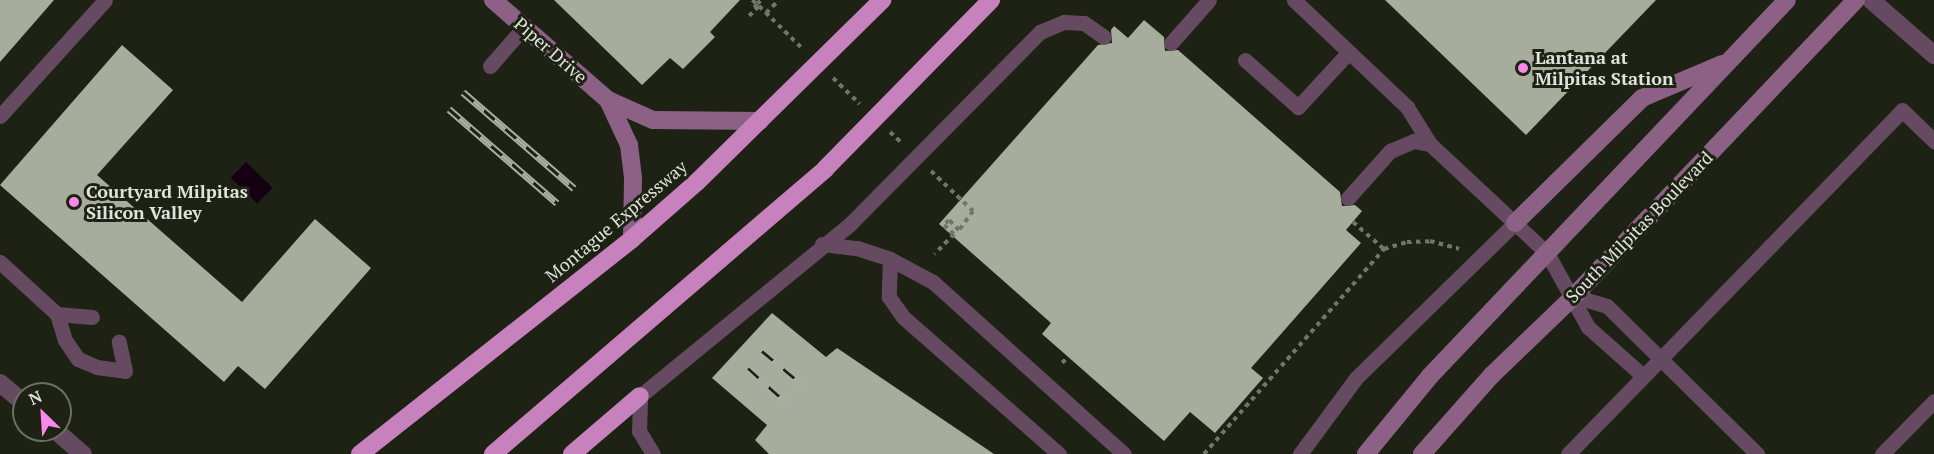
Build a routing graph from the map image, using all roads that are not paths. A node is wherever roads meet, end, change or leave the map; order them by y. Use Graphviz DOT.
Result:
graph roads {
  1 [pos="105,0"];
  2 [pos="494,0"];
  3 [pos="882,0"];
  4 [pos="990,0"];
  5 [pos="1209,0"];
  6 [pos="1294,0"];
  7 [pos="1787,0"];
  8 [pos="1856,0"];
  9 [pos="1871,0"];
  10 [pos="524,27"];
  11 [pos="1104,37"];
  12 [pos="1171,43"];
  13 [pos="1349,52"];
  14 [pos="1934,55"];
  15 [pos="1245,60"];
  16 [pos="1729,61"];
  17 [pos="490,66"];
  18 [pos="608,100"];
  19 [pos="0,117"];
  20 [pos="760,121"];
  21 [pos="1934,141"];
  22 [pos="1430,144"];
  23 [pos="1348,198"];
  24 [pos="1515,223"];
  25 [pos="632,239"];
  26 [pos="822,244"];
  27 [pos="1546,253"];
  28 [pos="890,259"];
  29 [pos="0,262"];
  30 [pos="1574,296"];
  31 [pos="57,314"];
  32 [pos="92,317"];
  33 [pos="119,342"];
  34 [pos="1660,356"];
  35 [pos="1642,375"];
  36 [pos="0,383"];
  37 [pos="12,394"];
  38 [pos="640,396"];
  39 [pos="1934,401"];
  40 [pos="380,438"];
  41 [pos="69,442"];
  42 [pos="649,453"];
  43 [pos="83,454"];
  44 [pos="360,454"];
  45 [pos="371,454"];
  46 [pos="493,454"];
  47 [pos="572,454"];
  48 [pos="1059,454"];
  49 [pos="1124,454"];
  50 [pos="1300,454"];
  51 [pos="1366,454"];
  52 [pos="1422,454"];
  53 [pos="1568,454"];
  54 [pos="1757,454"];
  55 [pos="1882,454"];
  1 -- 19 [label="lane"];
  2 -- 10 [label="street, Piper Drive"];
  3 -- 20 [label="highway, Montague Expressway"];
  4 -- 46 [label="highway"];
  5 -- 12 [label="lane"];
  6 -- 13 [label="lane"];
  7 -- 16 [label="street"];
  8 -- 30 [label="street, South Milpitas Boulevard"];
  9 -- 14 [label="street"];
  10 -- 17 [label="lane"];
  10 -- 18 [label="street, Piper Drive"];
  11 -- 26 [label="lane"];
  13 -- 15 [label="lane"];
  13 -- 22 [label="lane"];
  16 -- 24 [label="street"];
  16 -- 27 [label="street"];
  18 -- 20 [label="street, Piper Drive"];
  18 -- 25 [label="street, Piper Drive"];
  20 -- 25 [label="highway, Montague Expressway"];
  21 -- 34 [label="lane"];
  22 -- 23 [label="lane"];
  22 -- 24 [label="lane"];
  24 -- 27 [label="lane"];
  24 -- 50 [label="lane"];
  25 -- 40 [label="highway, Montague Expressway"];
  26 -- 28 [label="lane"];
  26 -- 38 [label="lane"];
  27 -- 30 [label="lane"];
  27 -- 51 [label="street"];
  28 -- 48 [label="lane"];
  28 -- 49 [label="lane"];
  29 -- 31 [label="lane"];
  30 -- 34 [label="lane"];
  30 -- 35 [label="lane"];
  30 -- 52 [label="street, South Milpitas Boulevard"];
  31 -- 32 [label="lane"];
  31 -- 33 [label="lane"];
  34 -- 35 [label="lane"];
  34 -- 54 [label="lane"];
  35 -- 53 [label="lane"];
  36 -- 37 [label="street"];
  38 -- 42 [label="lane"];
  38 -- 47 [label="highway"];
  39 -- 55 [label="lane"];
  40 -- 44 [label="highway, Montague Expressway"];
  40 -- 45 [label="highway"];
  41 -- 43 [label="street"];
}
